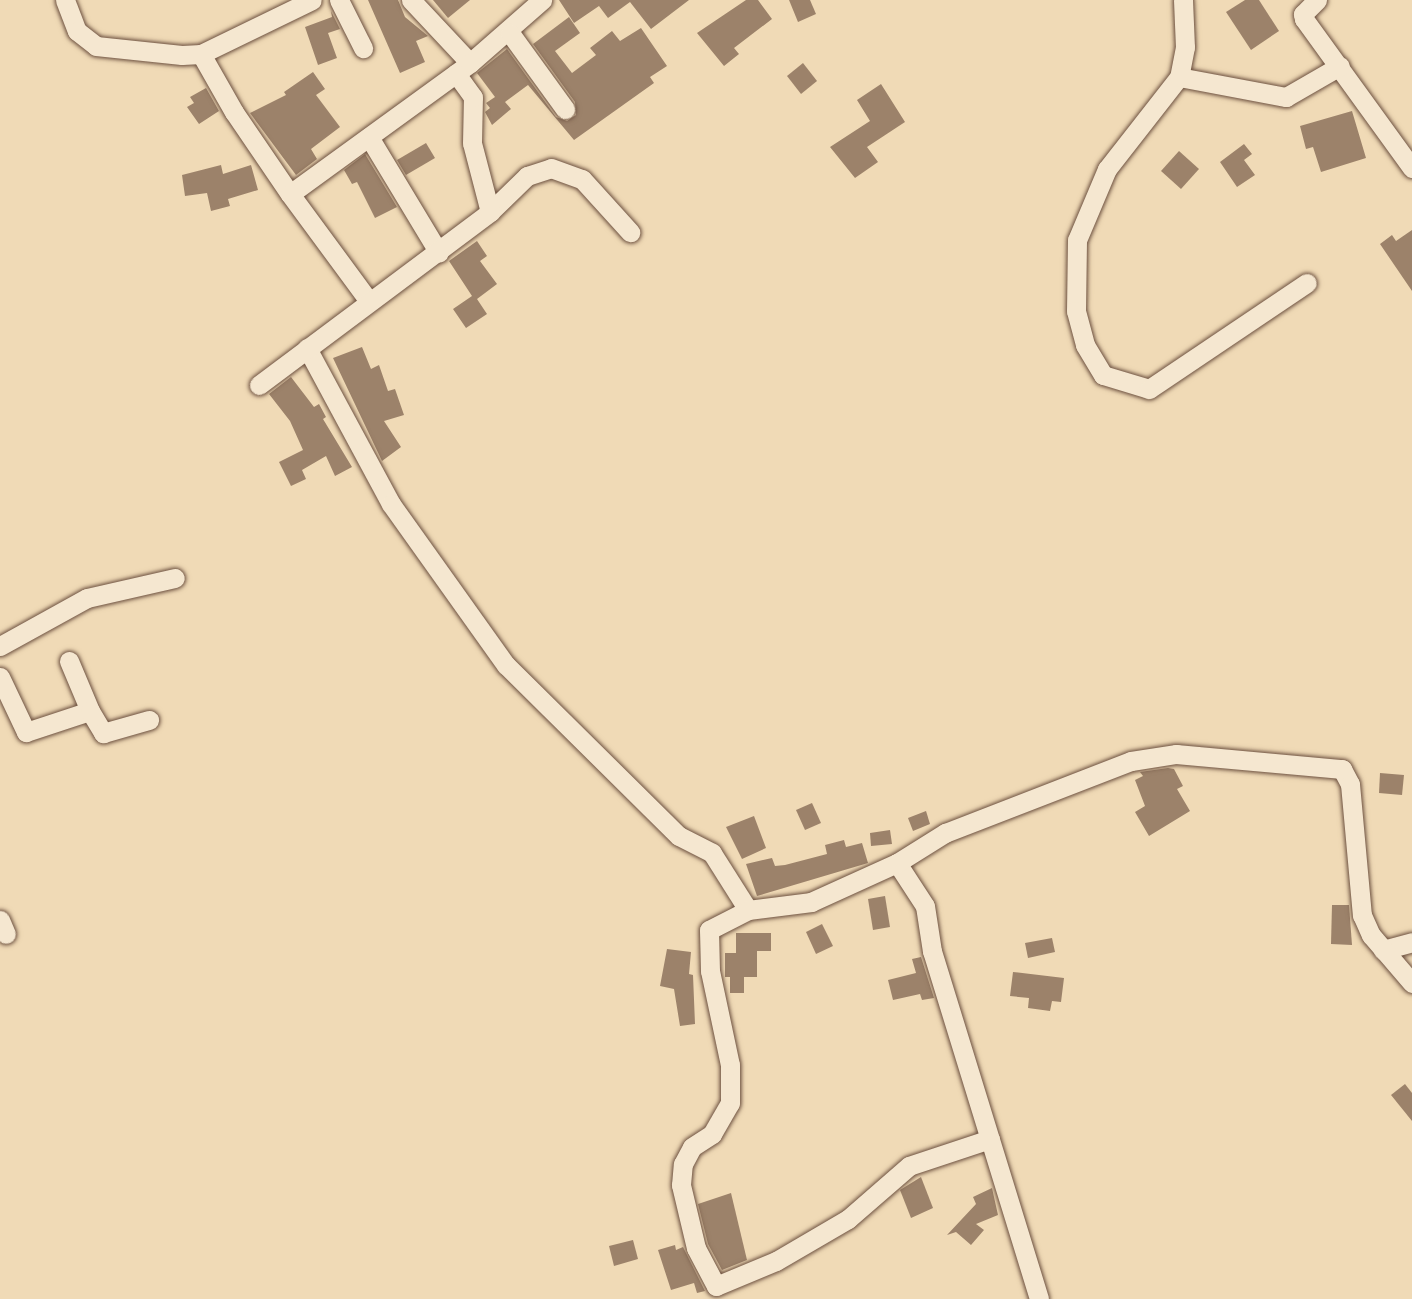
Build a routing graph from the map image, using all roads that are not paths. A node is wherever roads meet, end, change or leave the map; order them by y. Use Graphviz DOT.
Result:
graph roads {
  1 [pos="65,0"];
  2 [pos="312,0"];
  3 [pos="339,0"];
  4 [pos="411,0"];
  5 [pos="542,0"];
  6 [pos="1183,0"];
  7 [pos="1317,0"];
  8 [pos="510,33"];
  9 [pos="363,48"];
  10 [pos="201,54"];
  11 [pos="1340,66"];
  12 [pos="463,68"];
  13 [pos="1180,76"];
  14 [pos="565,109"];
  15 [pos="369,137"];
  16 [pos="1412,168"];
  17 [pos="290,194"];
  18 [pos="490,212"];
  19 [pos="630,232"];
  20 [pos="439,253"];
  21 [pos="1307,283"];
  22 [pos="369,301"];
  23 [pos="307,348"];
  24 [pos="259,385"];
  25 [pos="175,578"];
  26 [pos="0,646"];
  27 [pos="69,661"];
  28 [pos="0,677"];
  29 [pos="90,711"];
  30 [pos="149,720"];
  31 [pos="897,863"];
  32 [pos="748,909"];
  33 [pos="1412,942"];
  34 [pos="1383,950"];
  35 [pos="1412,983"];
  36 [pos="990,1139"];
  37 [pos="1039,1299"];
  1 -- 10 [label="street"];
  2 -- 10 [label="street"];
  3 -- 9 [label="street"];
  4 -- 12 [label="street"];
  5 -- 8 [label="street"];
  6 -- 13 [label="street"];
  7 -- 11 [label="street"];
  8 -- 12 [label="street"];
  8 -- 14 [label="street"];
  10 -- 17 [label="street"];
  11 -- 13 [label="street"];
  11 -- 16 [label="street"];
  12 -- 15 [label="street"];
  12 -- 18 [label="street"];
  13 -- 21 [label="street"];
  15 -- 17 [label="street"];
  15 -- 20 [label="street"];
  17 -- 22 [label="street"];
  18 -- 19 [label="street"];
  18 -- 20 [label="street"];
  20 -- 22 [label="street"];
  22 -- 23 [label="street"];
  23 -- 24 [label="street"];
  23 -- 32 [label="street"];
  25 -- 26 [label="street"];
  27 -- 29 [label="street"];
  28 -- 29 [label="street"];
  29 -- 30 [label="street"];
  31 -- 32 [label="street"];
  31 -- 34 [label="street"];
  31 -- 36 [label="street"];
  32 -- 36 [label="street"];
  33 -- 34 [label="street"];
  34 -- 35 [label="street"];
  36 -- 37 [label="street"];
}
